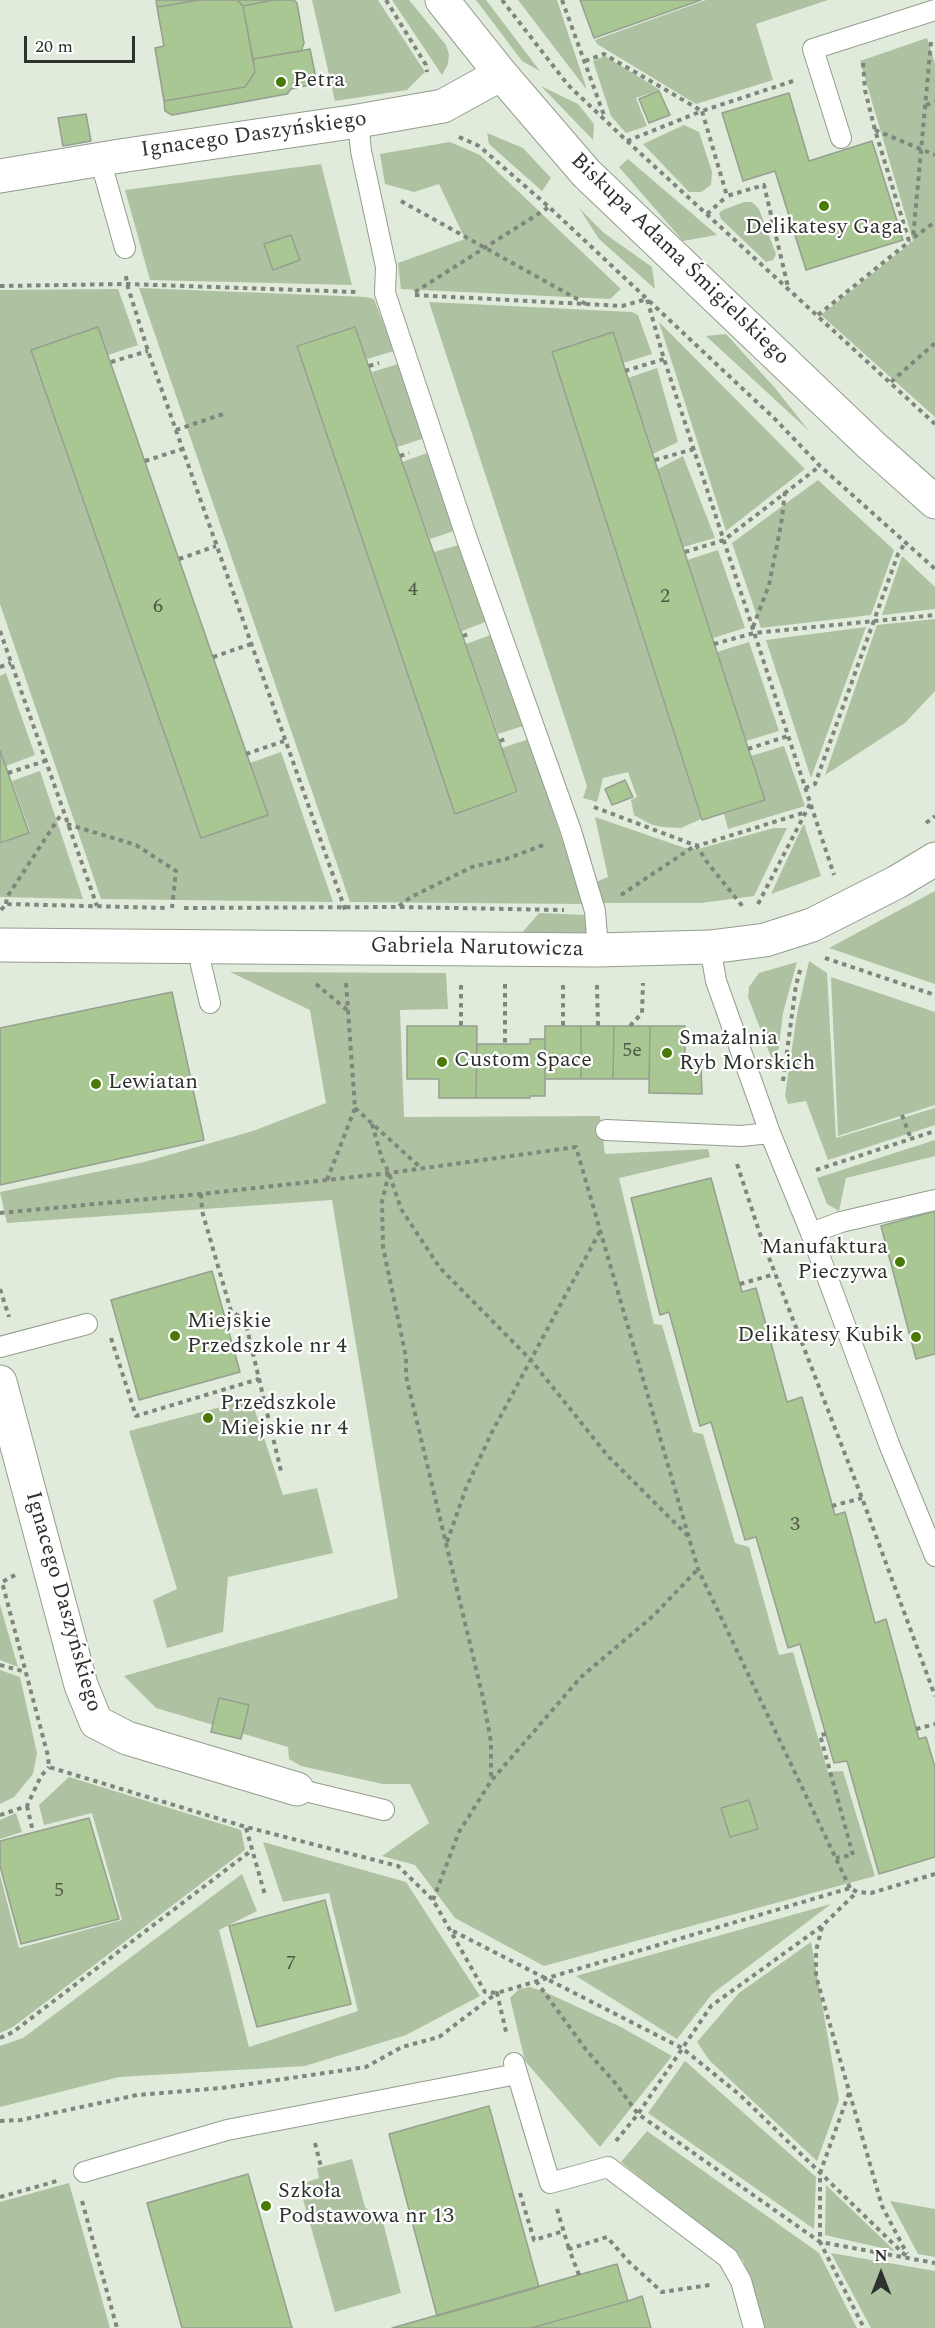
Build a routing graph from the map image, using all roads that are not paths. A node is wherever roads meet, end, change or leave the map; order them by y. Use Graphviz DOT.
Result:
graph roads {
  1 [pos="442,0"];
  2 [pos="935,10"];
  3 [pos="501,74"];
  4 [pos="358,121"];
  5 [pos="842,138"];
  6 [pos="100,159"];
  7 [pos="0,176"];
  8 [pos="125,248"];
  9 [pos="935,502"];
  10 [pos="935,859"];
  11 [pos="0,945"];
  12 [pos="201,946"];
  13 [pos="710,947"];
  14 [pos="597,964"];
  15 [pos="210,1003"];
  16 [pos="606,1130"];
  17 [pos="770,1132"];
  18 [pos="935,1200"];
  19 [pos="811,1233"];
  20 [pos="87,1324"];
  21 [pos="0,1347"];
  22 [pos="0,1382"];
  23 [pos="935,1556"];
  24 [pos="297,1789"];
  25 [pos="384,1810"];
  26 [pos="79,2174"];
  27 [pos="754,2328"];
  1 -- 3 [label="street, Biskupa Adama Śmigielskiego"];
  2 -- 5 [label="lane"];
  3 -- 4 [label="street, Ignacego Daszyńskiego"];
  3 -- 9 [label="street, Biskupa Adama Śmigielskiego"];
  4 -- 6 [label="street, Ignacego Daszyńskiego"];
  4 -- 14 [label="lane"];
  6 -- 7 [label="street, Ignacego Daszyńskiego"];
  6 -- 8 [label="lane"];
  10 -- 13 [label="street, Gabriela Narutowicza"];
  11 -- 12 [label="street, Gabriela Narutowicza"];
  12 -- 14 [label="street, Gabriela Narutowicza"];
  12 -- 15 [label="lane"];
  13 -- 14 [label="street, Gabriela Narutowicza"];
  13 -- 17 [label="lane"];
  16 -- 17 [label="lane"];
  17 -- 19 [label="lane"];
  18 -- 19 [label="lane"];
  19 -- 23 [label="lane"];
  20 -- 21 [label="lane"];
  22 -- 24 [label="street, Ignacego Daszyńskiego"];
  24 -- 25 [label="lane"];
  26 -- 27 [label="lane"];
}
